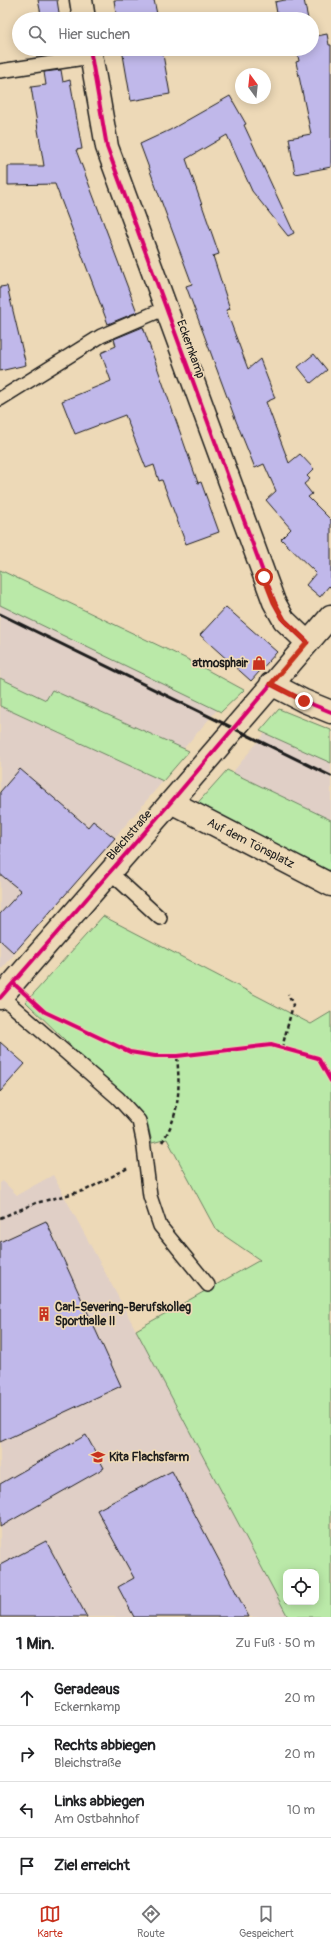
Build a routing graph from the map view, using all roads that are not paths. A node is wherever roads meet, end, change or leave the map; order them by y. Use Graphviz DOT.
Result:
graph roads {
  1 [pos="81,0"];
  2 [pos="83,12"];
  3 [pos="76,56"];
  4 [pos="91,56"];
  5 [pos="0,72"];
  6 [pos="166,308"];
  7 [pos="0,399"];
  8 [pos="331,616"];
  9 [pos="307,642"];
  10 [pos="271,684"];
  11 [pos="331,712"];
  12 [pos="171,802"];
  13 [pos="110,872"];
  14 [pos="331,885"];
  15 [pos="160,918"];
  16 [pos="1,997"];
  17 [pos="208,1285"];
  1 -- 2 [label="street"];
  3 -- 5 [label="lane"];
  4 -- 6 [label="street, Eckernkamp"];
  6 -- 7 [label="lane"];
  6 -- 9 [label="street, Eckernkamp"];
  8 -- 9 [label="street, Bleichstraße"];
  9 -- 10 [label="street, Bleichstraße"];
  10 -- 11 [label="street"];
  10 -- 12 [label="street, Bleichstraße"];
  12 -- 13 [label="street, Bleichstraße"];
  12 -- 14 [label="street, Auf dem Tönsplatz"];
  13 -- 15 [label="lane"];
  13 -- 16 [label="street, Bleichstraße"];
  16 -- 17 [label="lane"];
}
